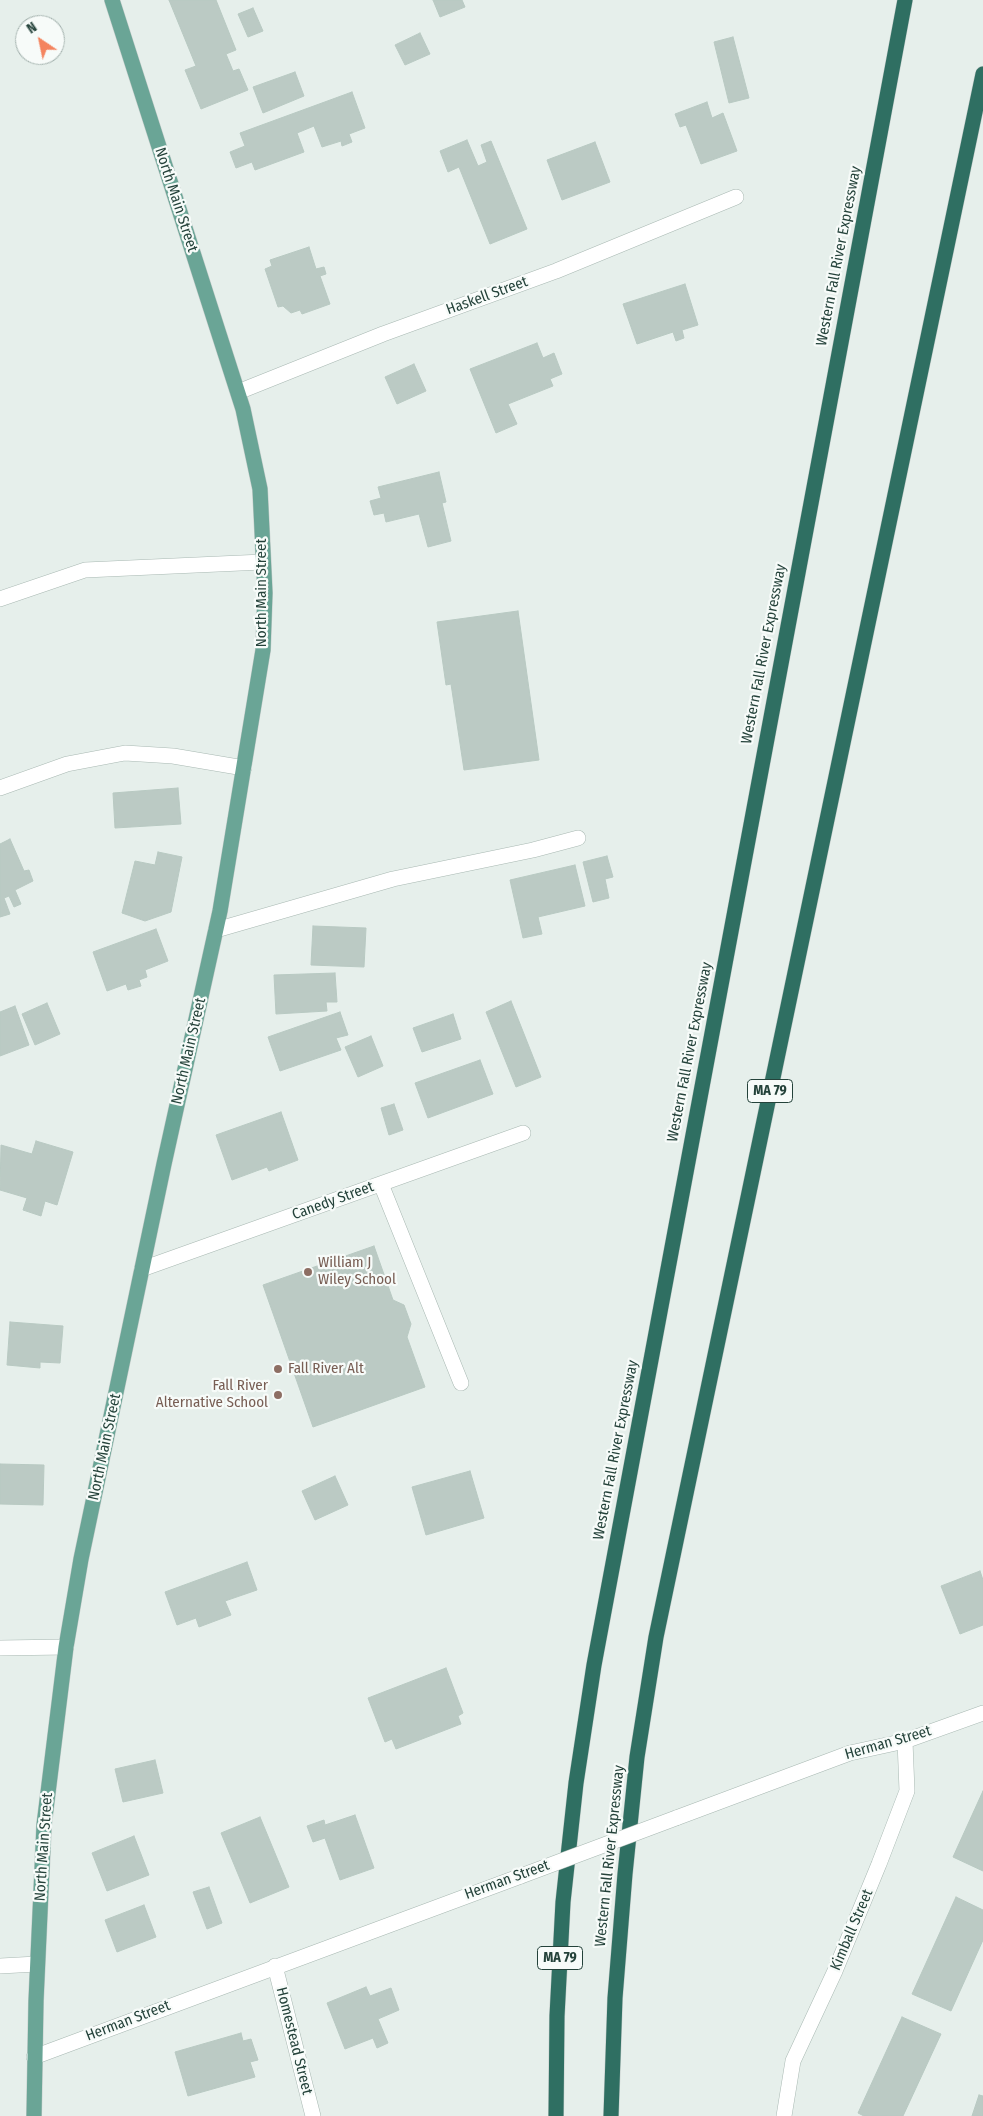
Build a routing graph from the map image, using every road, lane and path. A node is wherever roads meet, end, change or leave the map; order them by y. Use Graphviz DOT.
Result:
graph roads {
  1 [pos="112,0"];
  2 [pos="905,0"];
  3 [pos="983,74"];
  4 [pos="736,198"];
  5 [pos="238,392"];
  6 [pos="264,562"];
  7 [pos="0,599"];
  8 [pos="244,768"];
  9 [pos="0,788"];
  10 [pos="578,838"];
  11 [pos="216,930"];
  12 [pos="523,1132"];
  13 [pos="381,1184"];
  14 [pos="142,1269"];
  15 [pos="461,1382"];
  16 [pos="66,1647"];
  17 [pos="0,1648"];
  18 [pos="983,1713"];
  19 [pos="905,1741"];
  20 [pos="37,1964"];
  21 [pos="0,1966"];
  22 [pos="275,1966"];
  23 [pos="34,2057"];
  24 [pos="34,2116"];
  25 [pos="313,2116"];
  26 [pos="556,2116"];
  27 [pos="611,2116"];
  28 [pos="784,2116"];
  1 -- 5 [label="main road, North Main Street"];
  2 -- 26 [label="highway, Western Fall River Expressway / MA 79"];
  3 -- 27 [label="highway, Western Fall River Expressway / MA 79"];
  4 -- 5 [label="street, Haskell Street"];
  5 -- 6 [label="main road, North Main Street"];
  6 -- 7 [label="street"];
  6 -- 8 [label="main road, North Main Street"];
  8 -- 9 [label="street"];
  8 -- 11 [label="main road, North Main Street"];
  10 -- 11 [label="street"];
  11 -- 14 [label="main road, North Main Street"];
  12 -- 13 [label="street, Canedy Street"];
  13 -- 14 [label="street, Canedy Street"];
  13 -- 15 [label="street"];
  14 -- 16 [label="main road, North Main Street"];
  16 -- 17 [label="street"];
  16 -- 20 [label="main road, North Main Street"];
  18 -- 19 [label="street, Herman Street"];
  19 -- 22 [label="street, Herman Street, bridge"];
  19 -- 28 [label="street, Kimball Street"];
  20 -- 21 [label="street"];
  20 -- 23 [label="main road, North Main Street"];
  22 -- 23 [label="street, Herman Street"];
  22 -- 25 [label="street, Homestead Street"];
  23 -- 24 [label="main road, North Main Street"];
}
